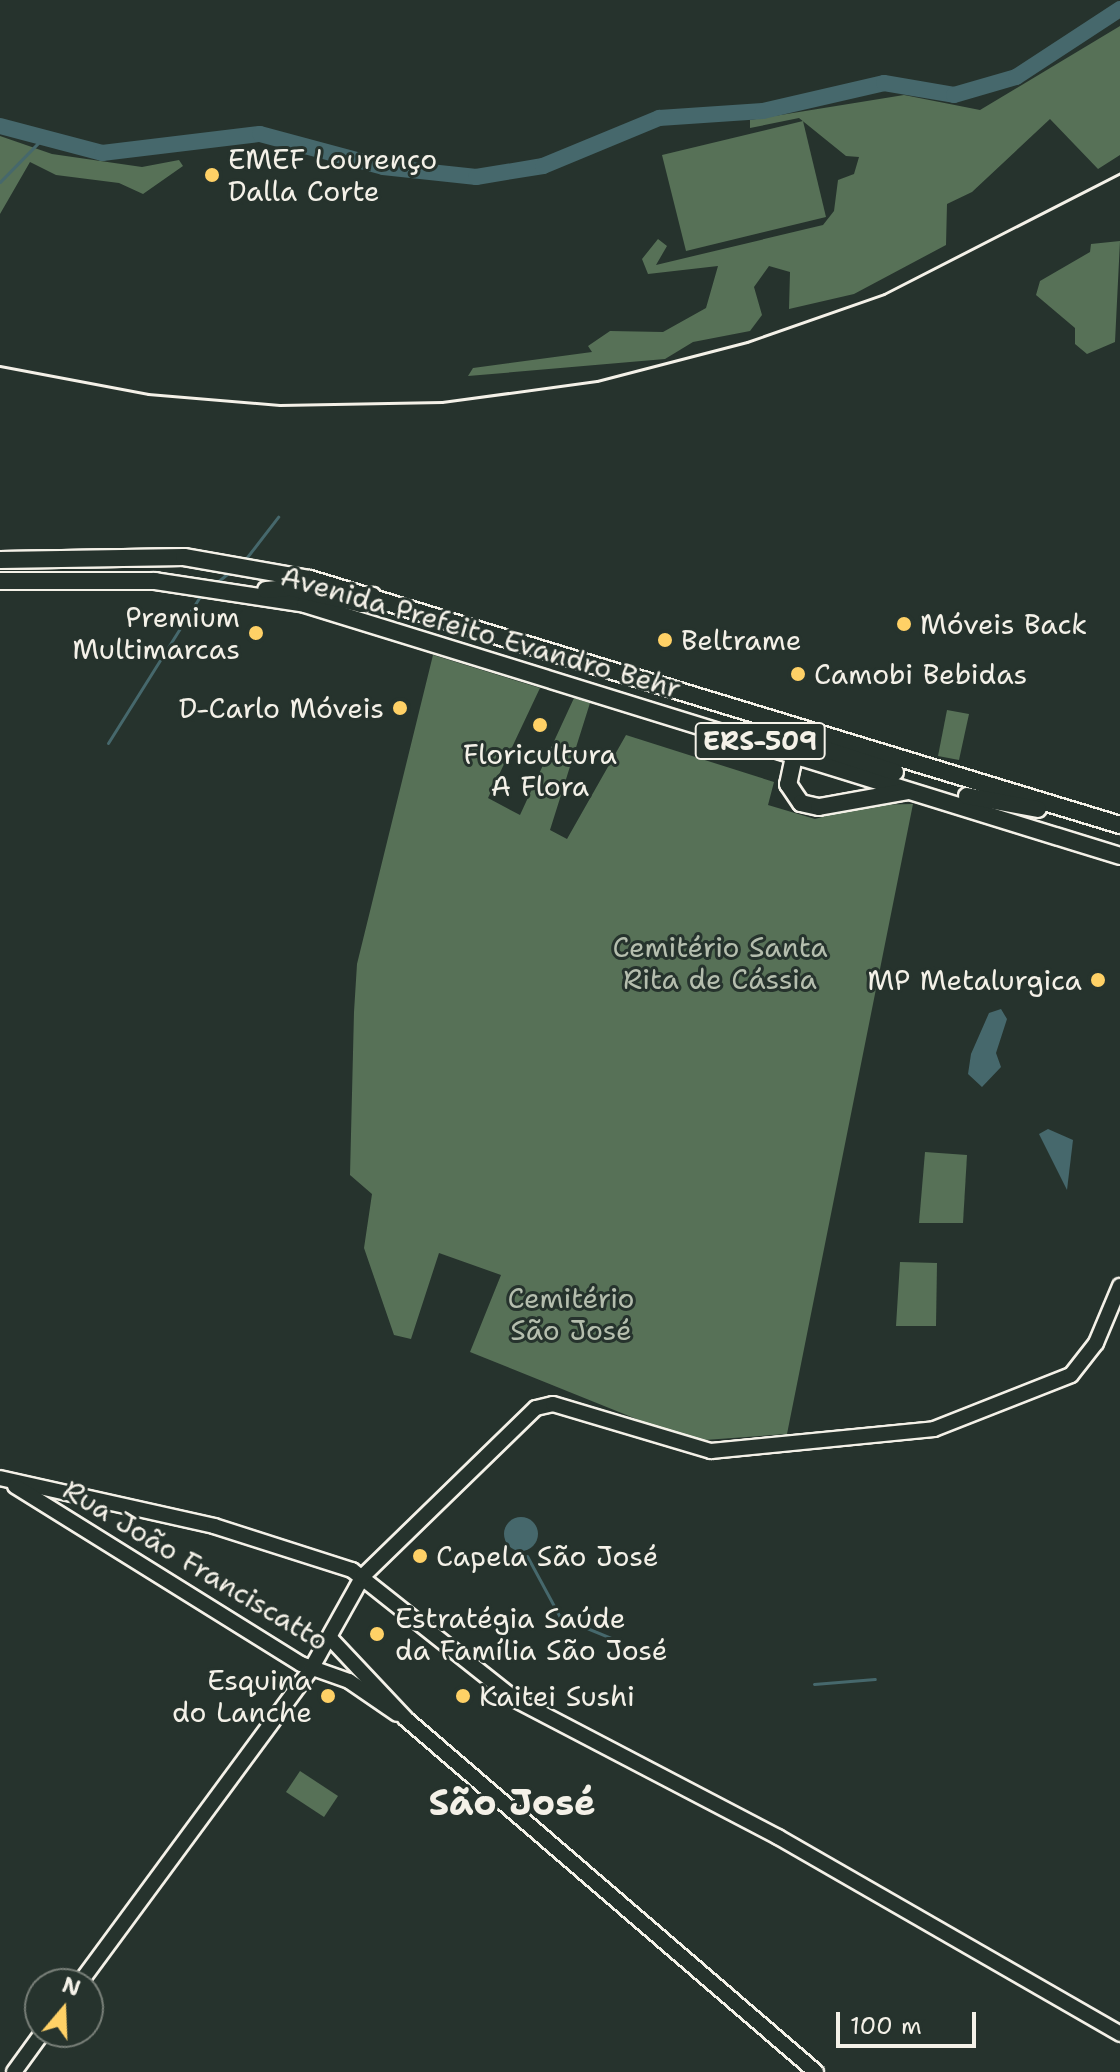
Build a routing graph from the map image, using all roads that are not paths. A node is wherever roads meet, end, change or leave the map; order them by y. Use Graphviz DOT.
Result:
graph roads {
  1 [pos="0,552"];
  2 [pos="113,554"];
  3 [pos="0,560"];
  4 [pos="0,581"];
  5 [pos="249,592"];
  6 [pos="372,596"];
  7 [pos="795,752"];
  8 [pos="918,791"];
  9 [pos="1079,813"];
  10 [pos="1120,825"];
  11 [pos="1120,856"];
  12 [pos="1120,1286"];
  13 [pos="3,1479"];
  14 [pos="363,1576"];
  15 [pos="330,1638"];
  16 [pos="311,1669"];
  17 [pos="401,1715"];
  18 [pos="91,1968"];
  19 [pos="1120,2034"];
  20 [pos="31,2048"];
  21 [pos="14,2072"];
  22 [pos="816,2072"];
  1 -- 2 [label="highway, ERS-509"];
  2 -- 3 [label="highway, Avenida Prefeito Evandro Behr / ERS-509"];
  2 -- 6 [label="highway, Avenida Prefeito Evandro Behr / ERS-509"];
  4 -- 5 [label="highway, Avenida Prefeito Evandro Behr / ERS-509"];
  5 -- 6 [label="highway"];
  5 -- 7 [label="highway, Avenida Prefeito Evandro Behr / ERS-509"];
  6 -- 9 [label="highway, Avenida Prefeito Evandro Behr / ERS-509"];
  7 -- 8 [label="highway, Avenida Prefeito Evandro Behr / ERS-509"];
  7 -- 8 [label="highway"];
  7 -- 9 [label="highway"];
  8 -- 11 [label="highway, Avenida Prefeito Evandro Behr / ERS-509"];
  9 -- 10 [label="highway, Avenida Prefeito Evandro Behr / ERS-509"];
  12 -- 14 [label="street"];
  13 -- 14 [label="street"];
  13 -- 16 [label="street, Rua João Franciscatto"];
  14 -- 15 [label="street"];
  14 -- 19 [label="street"];
  15 -- 16 [label="street"];
  15 -- 17 [label="street, Rua João Franciscatto"];
  16 -- 17 [label="street, Rua João Franciscatto"];
  16 -- 18 [label="street"];
  17 -- 22 [label="street, Rua João Franciscatto"];
  20 -- 21 [label="street"];
}
